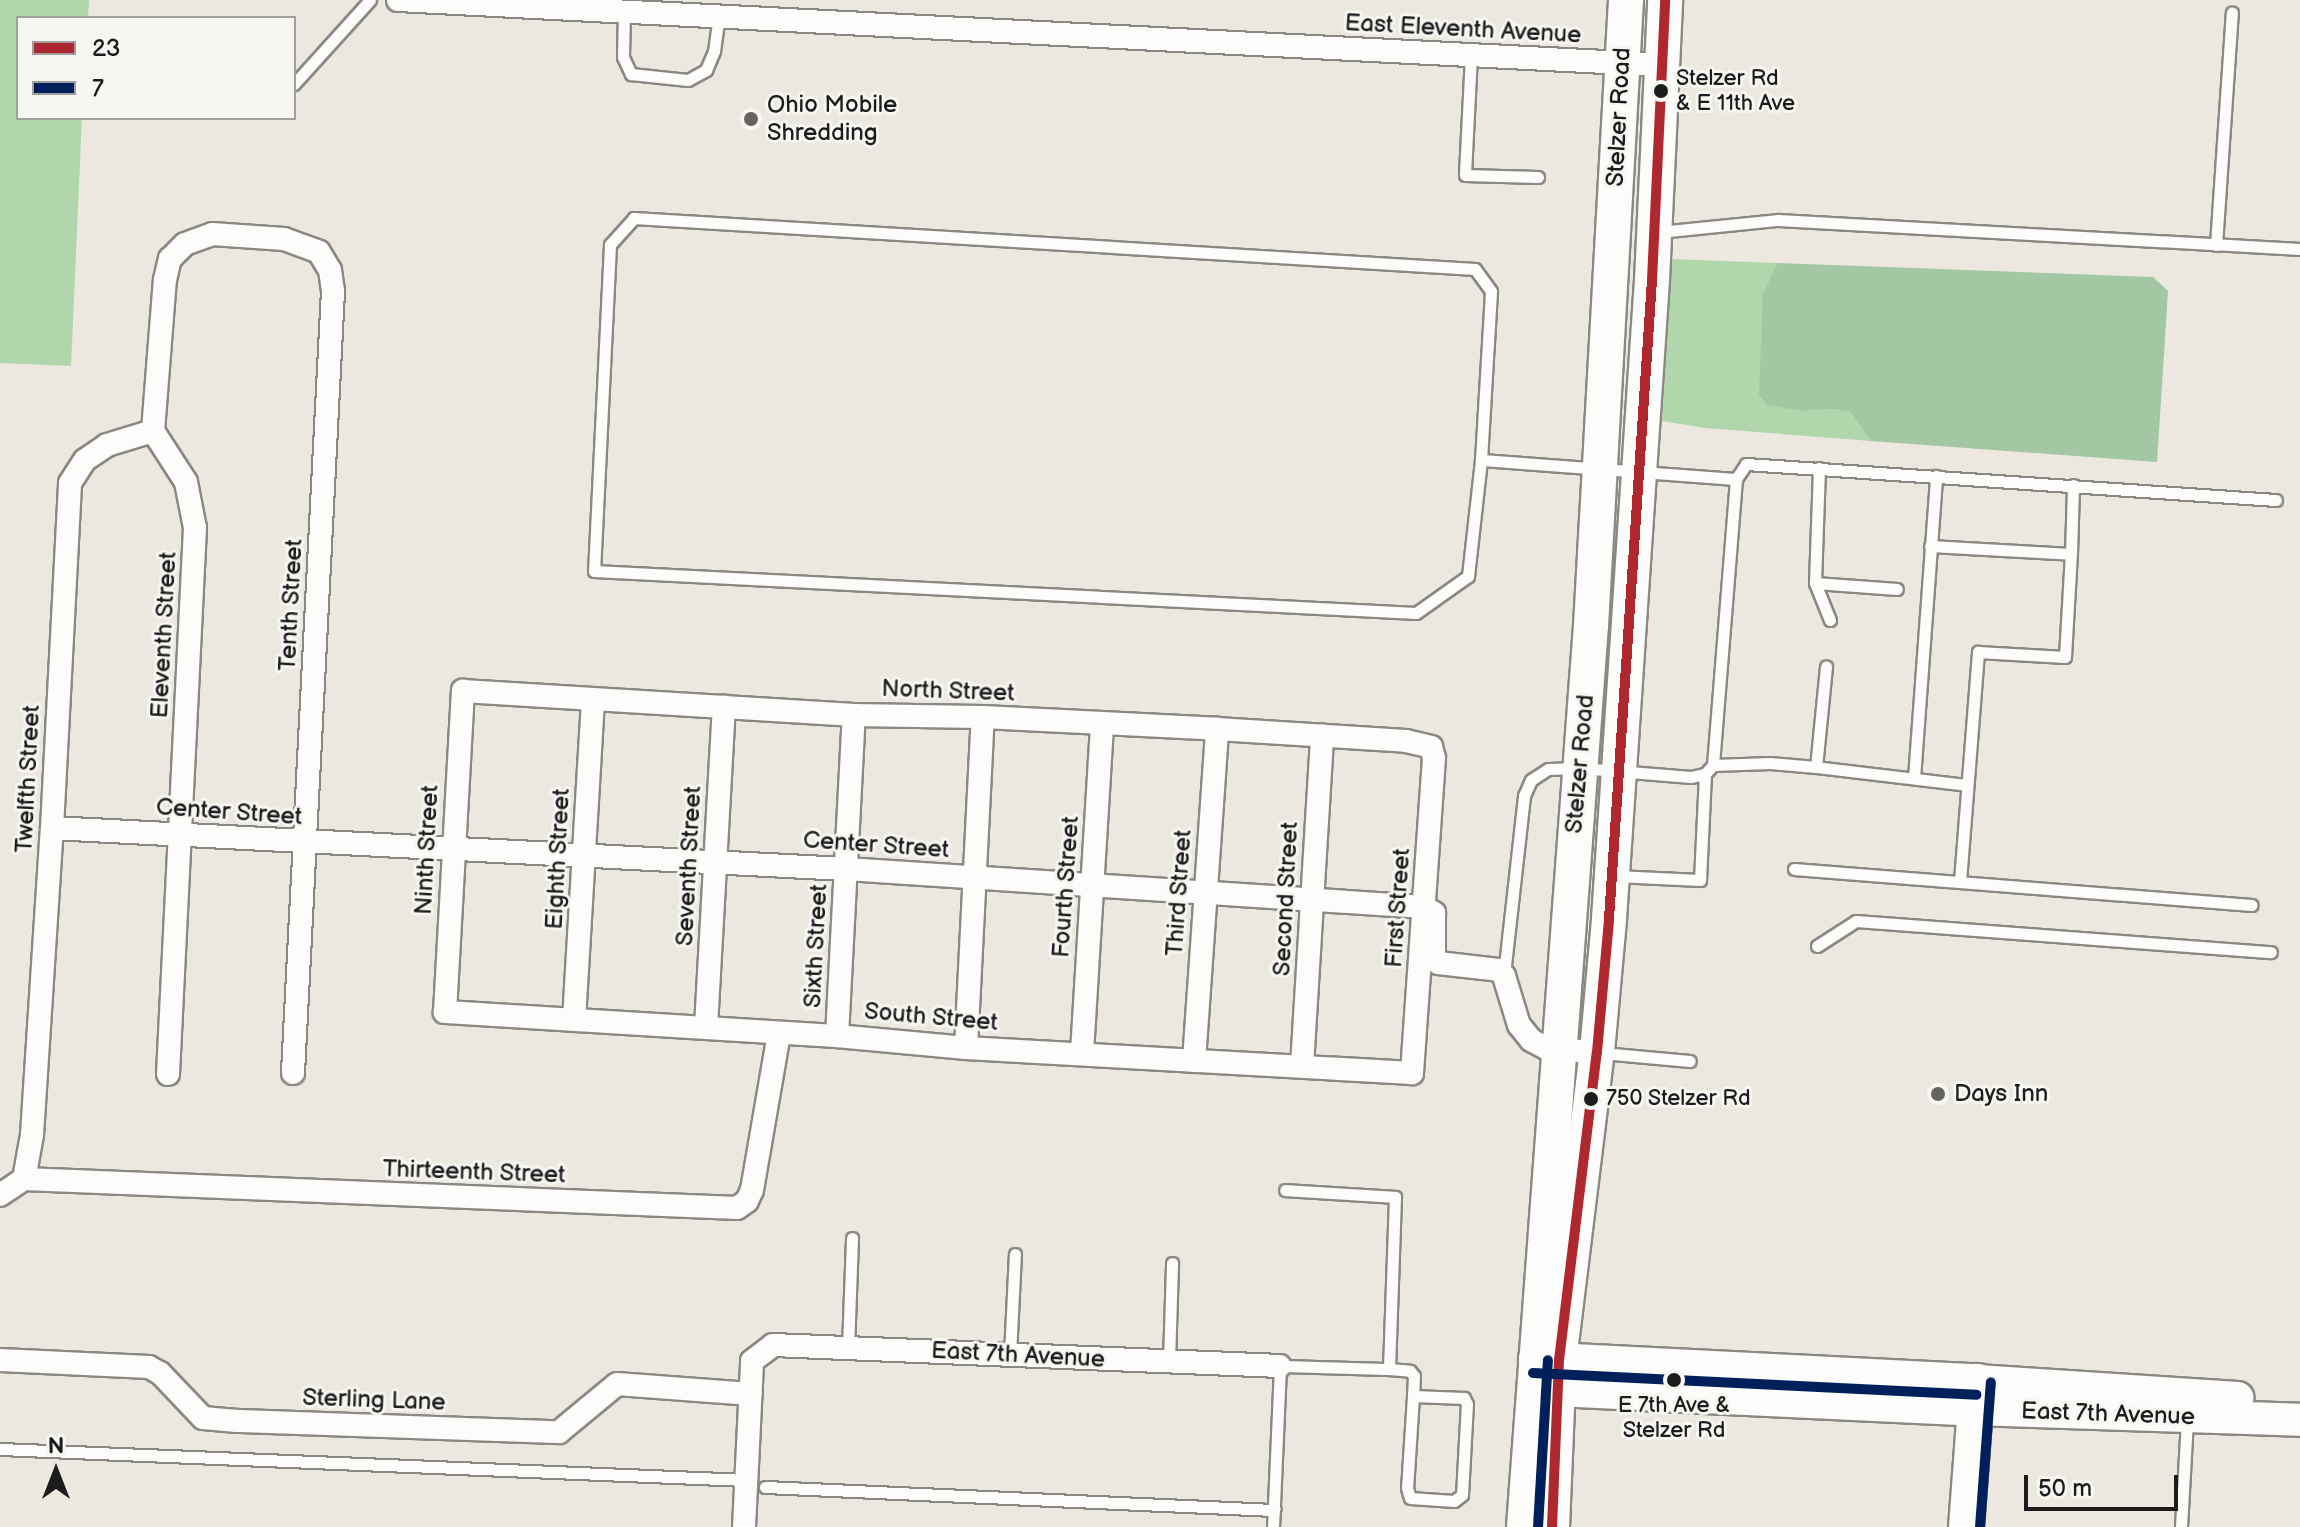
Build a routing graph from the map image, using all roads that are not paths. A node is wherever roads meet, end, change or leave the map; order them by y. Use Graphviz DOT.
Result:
graph roads {
  1 [pos="370,0"];
  2 [pos="398,0"];
  3 [pos="1626,0"];
  4 [pos="1665,0"];
  5 [pos="624,12"];
  6 [pos="2232,13"];
  7 [pos="719,16"];
  8 [pos="1471,55"];
  9 [pos="1622,63"];
  10 [pos="1662,65"];
  11 [pos="296,82"];
  12 [pos="1538,177"];
  13 [pos="1655,233"];
  14 [pos="2216,245"];
  15 [pos="2300,249"];
  16 [pos="153,431"];
  17 [pos="1481,460"];
  18 [pos="1819,468"];
  19 [pos="1600,469"];
  20 [pos="1640,471"];
  21 [pos="1936,476"];
  22 [pos="1736,479"];
  23 [pos="2073,485"];
  24 [pos="2276,500"];
  25 [pos="1930,546"];
  26 [pos="2071,554"];
  27 [pos="1815,583"];
  28 [pos="1897,589"];
  29 [pos="1830,620"];
  30 [pos="1826,666"];
  31 [pos="463,691"];
  32 [pos="593,701"];
  33 [pos="724,707"];
  34 [pos="854,715"];
  35 [pos="983,717"];
  36 [pos="1102,724"];
  37 [pos="1217,729"];
  38 [pos="1322,736"];
  39 [pos="1431,747"];
  40 [pos="1816,767"];
  41 [pos="1580,768"];
  42 [pos="1709,770"];
  43 [pos="1620,771"];
  44 [pos="1914,778"];
  45 [pos="1967,785"];
  46 [pos="52,828"];
  47 [pos="182,834"];
  48 [pos="306,843"];
  49 [pos="452,850"];
  50 [pos="585,855"];
  51 [pos="715,862"];
  52 [pos="846,869"];
  53 [pos="1794,869"];
  54 [pos="1612,876"];
  55 [pos="975,878"];
  56 [pos="1960,881"];
  57 [pos="1092,885"];
  58 [pos="1204,893"];
  59 [pos="1313,901"];
  60 [pos="2252,905"];
  61 [pos="1424,907"];
  62 [pos="1817,946"];
  63 [pos="2271,952"];
  64 [pos="1504,976"];
  65 [pos="445,1012"];
  66 [pos="574,1020"];
  67 [pos="706,1027"];
  68 [pos="779,1033"];
  69 [pos="837,1036"];
  70 [pos="966,1048"];
  71 [pos="1557,1050"];
  72 [pos="1597,1052"];
  73 [pos="1082,1053"];
  74 [pos="1194,1061"];
  75 [pos="1690,1061"];
  76 [pos="1302,1066"];
  77 [pos="293,1073"];
  78 [pos="1412,1073"];
  79 [pos="168,1074"];
  80 [pos="24,1179"];
  81 [pos="1285,1190"];
  82 [pos="0,1195"];
  83 [pos="852,1238"];
  84 [pos="1015,1254"];
  85 [pos="1172,1263"];
  86 [pos="1566,1290"];
  87 [pos="848,1348"];
  88 [pos="1010,1355"];
  89 [pos="0,1360"];
  90 [pos="1169,1361"];
  91 [pos="1280,1366"];
  92 [pos="1678,1367"];
  93 [pos="1389,1369"];
  94 [pos="1546,1374"];
  95 [pos="751,1394"];
  96 [pos="1975,1395"];
  97 [pos="1413,1396"];
  98 [pos="2300,1403"];
  99 [pos="2187,1417"];
  100 [pos="2300,1420"];
  101 [pos="0,1449"];
  102 [pos="756,1484"];
  103 [pos="1274,1510"];
  104 [pos="744,1527"];
  105 [pos="1273,1527"];
  106 [pos="1524,1527"];
  107 [pos="1552,1527"];
  108 [pos="1966,1527"];
  109 [pos="2181,1527"];
  1 -- 11 [label="lane"];
  2 -- 5 [label="street, East Eleventh Avenue"];
  3 -- 9 [label="main road, Stelzer Road"];
  4 -- 10 [label="main road, Stelzer Road"];
  5 -- 7 [label="street, East Eleventh Avenue"];
  5 -- 7 [label="lane"];
  6 -- 14 [label="lane"];
  7 -- 8 [label="street, East Eleventh Avenue"];
  8 -- 9 [label="street, East Eleventh Avenue"];
  8 -- 12 [label="lane"];
  9 -- 10 [label="street, East Eleventh Avenue"];
  9 -- 19 [label="main road, Stelzer Road"];
  10 -- 13 [label="main road, Stelzer Road"];
  13 -- 14 [label="lane"];
  13 -- 20 [label="main road, Stelzer Road"];
  14 -- 15 [label="lane"];
  16 -- 46 [label="street, Twelfth Street"];
  16 -- 47 [label="street, Eleventh Street"];
  16 -- 48 [label="street, Tenth Street"];
  17 -- 17 [label="lane"];
  17 -- 19 [label="lane"];
  18 -- 21 [label="lane"];
  18 -- 22 [label="lane"];
  18 -- 27 [label="lane"];
  19 -- 20 [label="lane"];
  19 -- 41 [label="main road, Stelzer Road"];
  20 -- 22 [label="lane"];
  20 -- 43 [label="main road, Stelzer Road"];
  21 -- 23 [label="lane"];
  21 -- 25 [label="lane"];
  22 -- 42 [label="lane"];
  23 -- 24 [label="lane"];
  23 -- 26 [label="lane"];
  25 -- 26 [label="lane"];
  25 -- 44 [label="lane"];
  26 -- 45 [label="lane"];
  27 -- 28 [label="lane"];
  27 -- 29 [label="lane"];
  30 -- 40 [label="lane"];
  31 -- 32 [label="street, North Street"];
  31 -- 49 [label="street, Ninth Street"];
  32 -- 33 [label="street, North Street"];
  32 -- 50 [label="street, Eighth Street"];
  33 -- 34 [label="street, North Street"];
  33 -- 51 [label="street, Seventh Street"];
  34 -- 35 [label="street, North Street"];
  34 -- 52 [label="street, Sixth Street"];
  35 -- 36 [label="street, North Street"];
  35 -- 55 [label="street"];
  36 -- 37 [label="street, North Street"];
  36 -- 57 [label="street, Fourth Street"];
  37 -- 38 [label="street, North Street"];
  37 -- 58 [label="street, Third Street"];
  38 -- 39 [label="street, North Street"];
  38 -- 59 [label="street, Second Street"];
  39 -- 61 [label="street, First Street"];
  40 -- 42 [label="lane"];
  40 -- 44 [label="lane"];
  41 -- 43 [label="lane"];
  41 -- 64 [label="lane"];
  41 -- 71 [label="main road, Stelzer Road"];
  42 -- 43 [label="lane"];
  42 -- 54 [label="lane"];
  43 -- 54 [label="main road, Stelzer Road"];
  44 -- 45 [label="lane"];
  45 -- 56 [label="lane"];
  46 -- 47 [label="street, Center Street"];
  46 -- 80 [label="street, Twelfth Street"];
  47 -- 48 [label="street, Center Street"];
  47 -- 79 [label="street, Eleventh Street"];
  48 -- 49 [label="street, Center Street"];
  48 -- 77 [label="street, Tenth Street"];
  49 -- 50 [label="street, Center Street"];
  49 -- 65 [label="street, Ninth Street"];
  50 -- 51 [label="street, Center Street"];
  50 -- 66 [label="street, Eighth Street"];
  51 -- 52 [label="street, Center Street"];
  51 -- 67 [label="street, Seventh Street"];
  52 -- 55 [label="street, Center Street"];
  52 -- 69 [label="street, Sixth Street"];
  53 -- 56 [label="lane"];
  54 -- 72 [label="main road, Stelzer Road"];
  55 -- 57 [label="street, Center Street"];
  55 -- 70 [label="street"];
  56 -- 60 [label="lane"];
  57 -- 58 [label="street, Center Street"];
  57 -- 73 [label="street, Fourth Street"];
  58 -- 59 [label="street, Center Street"];
  58 -- 74 [label="street, Third Street"];
  59 -- 61 [label="street, Center Street"];
  59 -- 76 [label="street, Second Street"];
  61 -- 64 [label="street"];
  61 -- 78 [label="street, First Street"];
  62 -- 63 [label="lane"];
  64 -- 71 [label="street"];
  65 -- 66 [label="street, South Street"];
  66 -- 67 [label="street, South Street"];
  67 -- 68 [label="street, South Street"];
  68 -- 69 [label="street, South Street"];
  68 -- 80 [label="street, Thirteenth Street"];
  69 -- 70 [label="street, South Street"];
  70 -- 73 [label="street, South Street"];
  71 -- 72 [label="street"];
  71 -- 94 [label="main road, Stelzer Road"];
  72 -- 75 [label="lane"];
  72 -- 86 [label="main road, Stelzer Road"];
  73 -- 74 [label="street, South Street"];
  74 -- 76 [label="street, South Street"];
  76 -- 78 [label="street, South Street"];
  80 -- 82 [label="street"];
  81 -- 93 [label="lane"];
  83 -- 87 [label="lane"];
  84 -- 88 [label="lane"];
  85 -- 90 [label="lane"];
  86 -- 92 [label="main road"];
  86 -- 94 [label="main road, Stelzer Road"];
  87 -- 88 [label="street, East 7th Avenue"];
  87 -- 95 [label="street, East 7th Avenue"];
  88 -- 90 [label="street, East 7th Avenue"];
  89 -- 95 [label="street, Sterling Lane"];
  90 -- 91 [label="street, East 7th Avenue"];
  91 -- 93 [label="lane"];
  91 -- 103 [label="lane"];
  92 -- 94 [label="main road, East 7th Avenue"];
  92 -- 96 [label="main road, East 7th Avenue"];
  93 -- 97 [label="lane"];
  94 -- 96 [label="main road, East 7th Avenue"];
  94 -- 106 [label="main road, Stelzer Road"];
  94 -- 107 [label="main road, Stelzer Road"];
  95 -- 102 [label="street"];
  96 -- 98 [label="street, East 7th Avenue"];
  96 -- 99 [label="street, East 7th Avenue"];
  96 -- 108 [label="main road"];
  97 -- 97 [label="lane"];
  99 -- 100 [label="street, East 7th Avenue"];
  99 -- 109 [label="lane"];
  101 -- 102 [label="lane"];
  102 -- 103 [label="lane"];
  102 -- 104 [label="street"];
  103 -- 105 [label="lane"];
}
